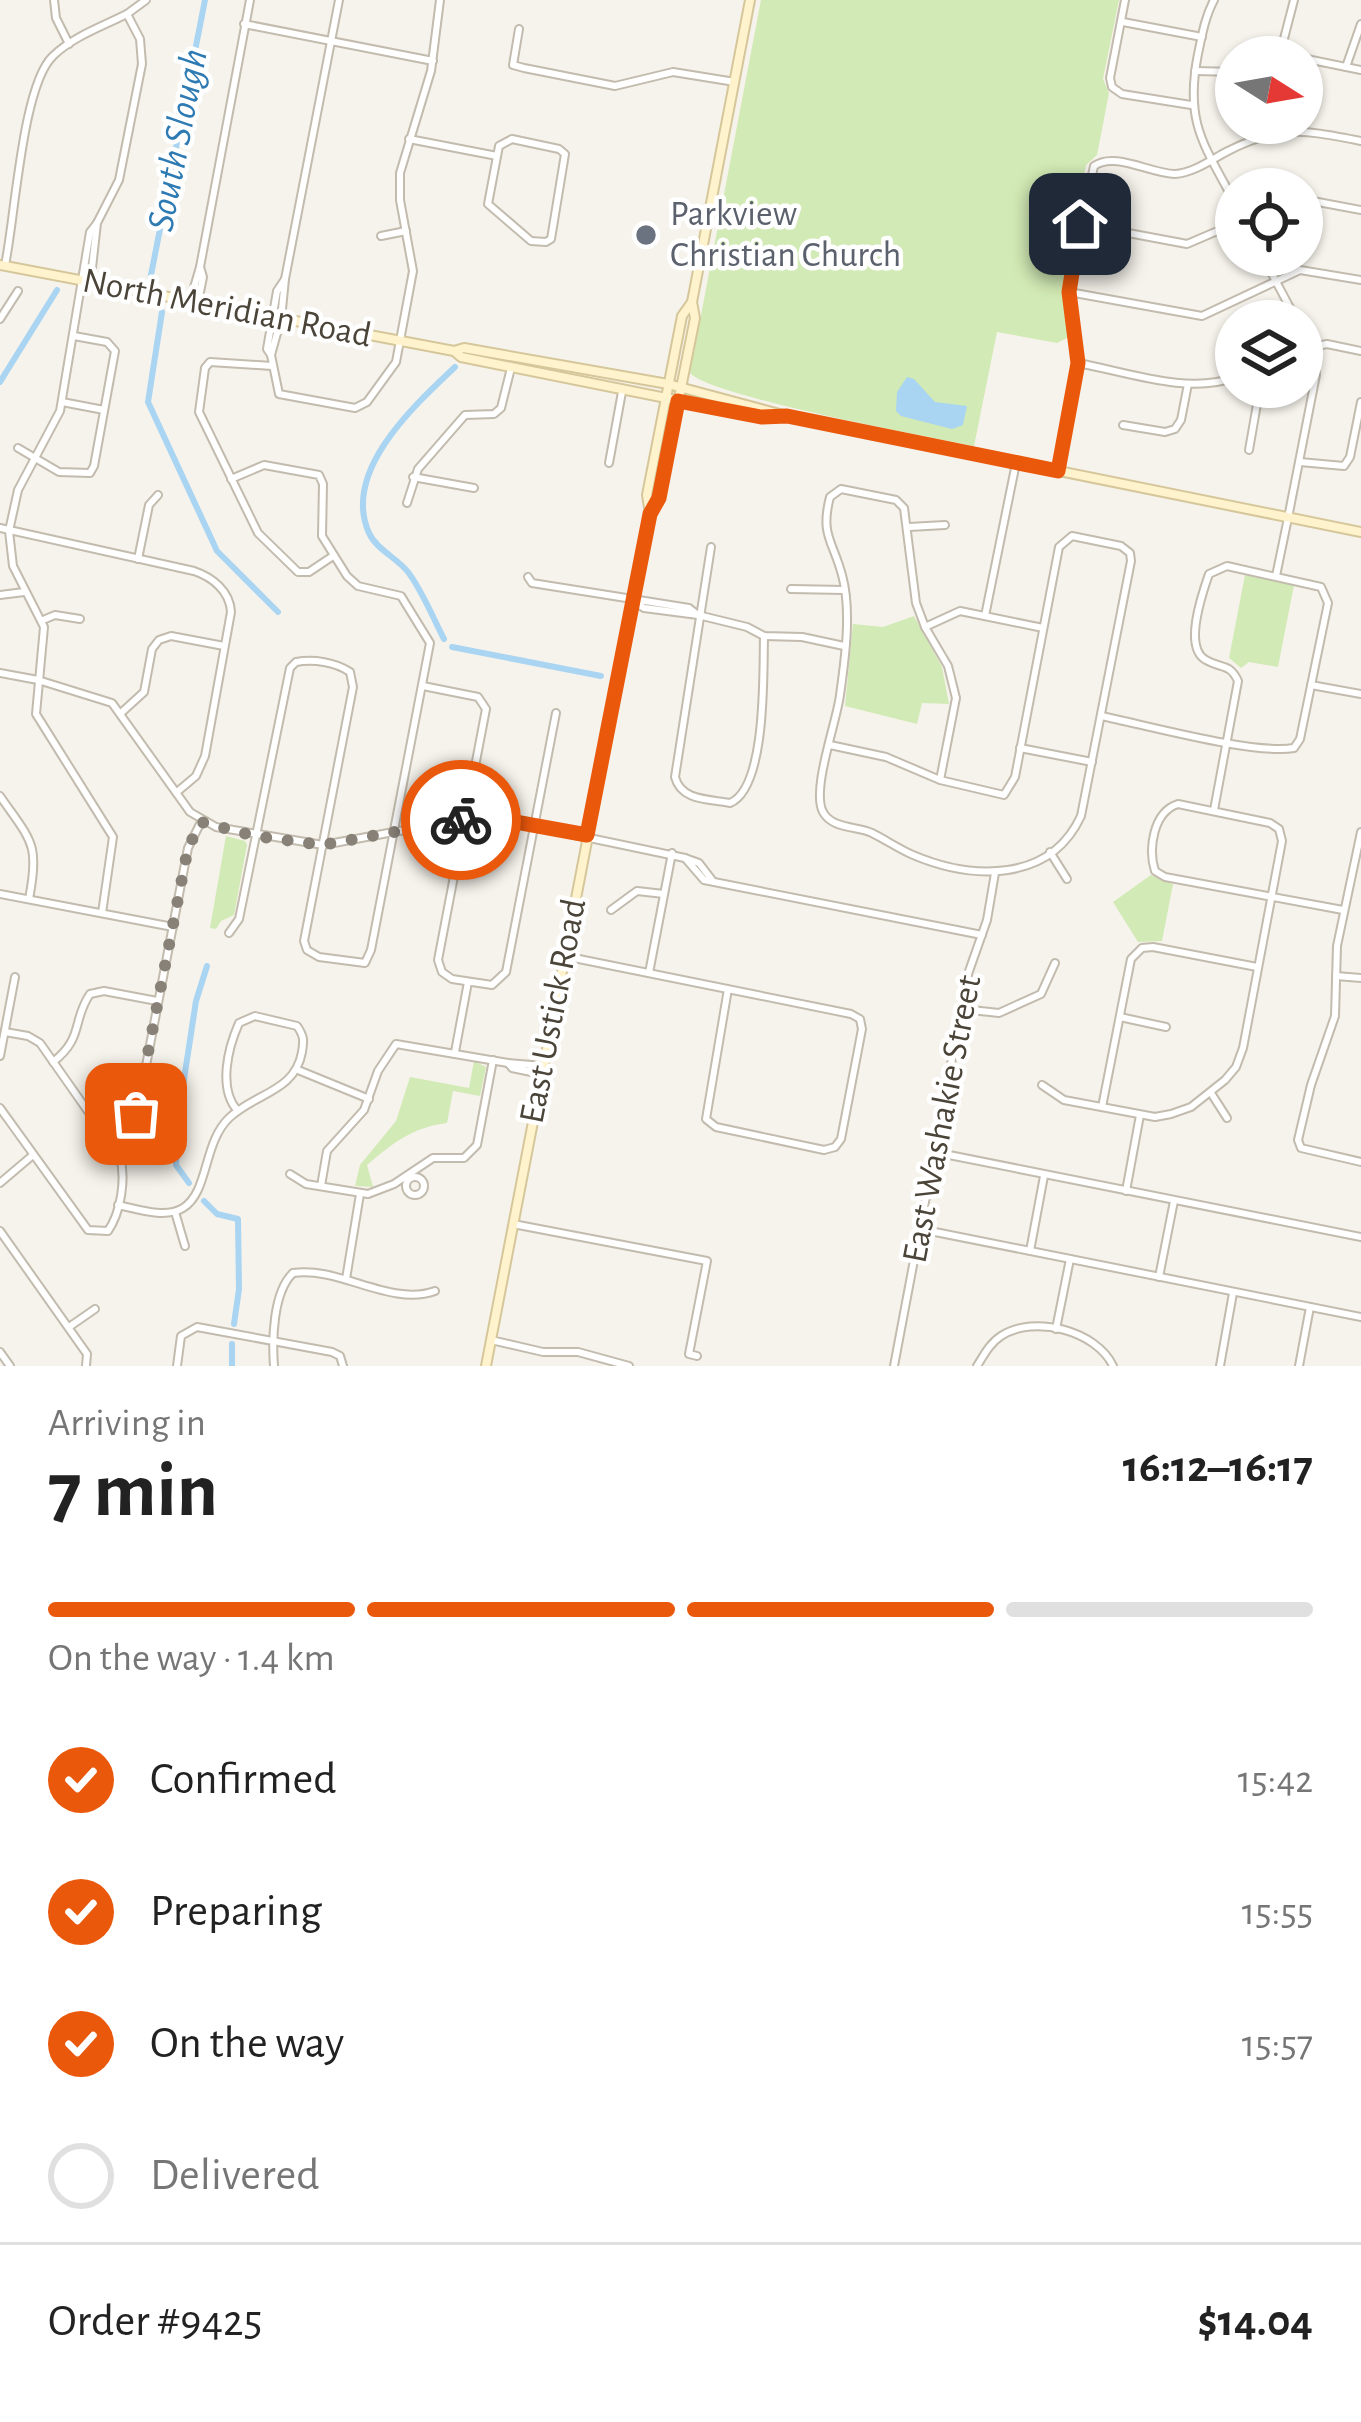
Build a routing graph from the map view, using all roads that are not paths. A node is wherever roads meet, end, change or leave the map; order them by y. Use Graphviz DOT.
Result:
graph roads {
  1 [pos="54,0"];
  2 [pos="146,0"];
  3 [pos="250,0"];
  4 [pos="339,0"];
  5 [pos="440,0"];
  6 [pos="750,0"];
  7 [pos="1126,0"];
  8 [pos="1214,0"];
  9 [pos="1294,0"];
  10 [pos="127,14"];
  11 [pos="1121,22"];
  12 [pos="244,24"];
  13 [pos="1361,24"];
  14 [pos="519,29"];
  15 [pos="1285,36"];
  16 [pos="1202,38"];
  17 [pos="330,42"];
  18 [pos="69,44"];
  19 [pos="433,61"];
  20 [pos="1323,63"];
  21 [pos="1346,67"];
  22 [pos="1361,70"];
  23 [pos="1195,71"];
  24 [pos="1215,71"];
  25 [pos="735,82"];
  26 [pos="1191,105"];
  27 [pos="409,139"];
  28 [pos="1361,141"];
  29 [pos="497,156"];
  30 [pos="1212,159"];
  31 [pos="1217,168"];
  32 [pos="1323,203"];
  33 [pos="1361,210"];
  34 [pos="1080,224"];
  35 [pos="406,231"];
  36 [pos="1215,232"];
  37 [pos="381,236"];
  38 [pos="2,265"];
  39 [pos="1273,276"];
  40 [pos="85,280"];
  41 [pos="1275,280"];
  42 [pos="1361,280"];
  43 [pos="18,291"];
  44 [pos="1069,292"];
  45 [pos="1286,300"];
  46 [pos="194,302"];
  47 [pos="692,302"];
  48 [pos="277,318"];
  49 [pos="0,319"];
  50 [pos="74,336"];
  51 [pos="400,341"];
  52 [pos="1323,345"];
  53 [pos="1361,351"];
  54 [pos="490,358"];
  55 [pos="1078,363"];
  56 [pos="272,366"];
  57 [pos="512,368"];
  58 [pos="1215,382"];
  59 [pos="668,384"];
  60 [pos="1188,384"];
  61 [pos="681,388"];
  62 [pos="622,392"];
  63 [pos="666,400"];
  64 [pos="678,401"];
  65 [pos="1361,402"];
  66 [pos="62,403"];
  67 [pos="1256,408"];
  68 [pos="1310,408"];
  69 [pos="104,410"];
  70 [pos="787,416"];
  71 [pos="1123,424"];
  72 [pos="18,448"];
  73 [pos="1249,450"];
  74 [pos="36,460"];
  75 [pos="1300,462"];
  76 [pos="609,463"];
  77 [pos="1016,463"];
  78 [pos="1058,471"];
  79 [pos="413,477"];
  80 [pos="231,478"];
  81 [pos="474,488"];
  82 [pos="158,495"];
  83 [pos="407,503"];
  84 [pos="650,514"];
  85 [pos="1288,518"];
  86 [pos="945,525"];
  87 [pos="909,527"];
  88 [pos="4,530"];
  89 [pos="1361,532"];
  90 [pos="711,548"];
  91 [pos="333,556"];
  92 [pos="137,560"];
  93 [pos="1276,576"];
  94 [pos="528,577"];
  95 [pos="791,589"];
  96 [pos="844,590"];
  97 [pos="24,592"];
  98 [pos="0,595"];
  99 [pos="633,601"];
  100 [pos="425,611"];
  101 [pos="698,615"];
  102 [pos="985,616"];
  103 [pos="416,618"];
  104 [pos="80,619"];
  105 [pos="43,620"];
  106 [pos="925,627"];
  107 [pos="1043,628"];
  108 [pos="764,636"];
  109 [pos="224,646"];
  110 [pos="844,646"];
  111 [pos="0,673"];
  112 [pos="38,680"];
  113 [pos="1311,685"];
  114 [pos="423,686"];
  115 [pos="1361,694"];
  116 [pos="121,713"];
  117 [pos="556,713"];
  118 [pos="1101,716"];
  119 [pos="1226,741"];
  120 [pos="830,745"];
  121 [pos="1020,748"];
  122 [pos="1092,762"];
  123 [pos="940,781"];
  124 [pos="176,793"];
  125 [pos="0,796"];
  126 [pos="1213,811"];
  127 [pos="466,820"];
  128 [pos="201,822"];
  129 [pos="534,825"];
  130 [pos="394,831"];
  131 [pos="1361,832"];
  132 [pos="587,835"];
  133 [pos="255,836"];
  134 [pos="322,845"];
  135 [pos="1050,852"];
  136 [pos="672,853"];
  137 [pos="995,873"];
  138 [pos="1066,879"];
  139 [pos="0,894"];
  140 [pos="664,894"];
  141 [pos="1271,897"];
  142 [pos="29,899"];
  143 [pos="611,910"];
  144 [pos="1343,910"];
  145 [pos="101,913"];
  146 [pos="173,927"];
  147 [pos="229,933"];
  148 [pos="982,935"];
  149 [pos="564,956"];
  150 [pos="1055,963"];
  151 [pos="1258,967"];
  152 [pos="649,973"];
  153 [pos="1336,976"];
  154 [pos="15,977"];
  155 [pos="1361,978"];
  156 [pos="468,982"];
  157 [pos="728,989"];
  158 [pos="157,1001"];
  159 [pos="962,1010"];
  160 [pos="1120,1017"];
  161 [pos="1166,1027"];
  162 [pos="5,1032"];
  163 [pos="455,1052"];
  164 [pos="0,1056"];
  165 [pos="493,1060"];
  166 [pos="53,1062"];
  167 [pos="298,1070"];
  168 [pos="542,1070"];
  169 [pos="1042,1085"];
  170 [pos="1211,1093"];
  171 [pos="369,1100"];
  172 [pos="1102,1107"];
  173 [pos="0,1108"];
  174 [pos="237,1110"];
  175 [pos="1140,1114"];
  176 [pos="1227,1118"];
  177 [pos="109,1139"];
  178 [pos="934,1152"];
  179 [pos="33,1155"];
  180 [pos="1361,1162"];
  181 [pos="290,1174"];
  182 [pos="1044,1176"];
  183 [pos="0,1183"];
  184 [pos="321,1186"];
  185 [pos="1126,1191"];
  186 [pos="360,1194"];
  187 [pos="1174,1201"];
  188 [pos="118,1205"];
  189 [pos="175,1212"];
  190 [pos="512,1224"];
  191 [pos="920,1229"];
  192 [pos="0,1231"];
  193 [pos="1361,1237"];
  194 [pos="185,1246"];
  195 [pos="1030,1251"];
  196 [pos="1070,1259"];
  197 [pos="286,1262"];
  198 [pos="293,1273"];
  199 [pos="1159,1277"];
  200 [pos="346,1279"];
  201 [pos="435,1291"];
  202 [pos="1233,1292"];
  203 [pos="1310,1307"];
  204 [pos="95,1309"];
  205 [pos="1361,1317"];
  206 [pos="69,1327"];
  207 [pos="1056,1329"];
  208 [pos="491,1340"];
  209 [pos="272,1341"];
  210 [pos="0,1352"];
  211 [pos="698,1356"];
  212 [pos="344,1365"];
  213 [pos="10,1366"];
  214 [pos="86,1366"];
  215 [pos="177,1366"];
  216 [pos="274,1366"];
  217 [pos="486,1366"];
  218 [pos="625,1366"];
  219 [pos="895,1366"];
  220 [pos="977,1366"];
  221 [pos="1113,1366"];
  222 [pos="1220,1366"];
  223 [pos="1299,1366"];
  1 -- 18 [label="street"];
  2 -- 10 [label="street"];
  3 -- 12 [label="street"];
  4 -- 17 [label="street"];
  5 -- 19 [label="street"];
  6 -- 25 [label="main road"];
  7 -- 11 [label="street"];
  8 -- 16 [label="street"];
  9 -- 15 [label="street"];
  10 -- 18 [label="street"];
  10 -- 40 [label="street"];
  11 -- 16 [label="street"];
  11 -- 26 [label="street"];
  12 -- 17 [label="street"];
  12 -- 46 [label="street"];
  13 -- 21 [label="street"];
  14 -- 25 [label="street"];
  16 -- 23 [label="street"];
  17 -- 19 [label="street"];
  17 -- 48 [label="street"];
  18 -- 38 [label="street"];
  19 -- 27 [label="street"];
  20 -- 21 [label="street"];
  21 -- 22 [label="street"];
  23 -- 24 [label="street"];
  23 -- 26 [label="street"];
  25 -- 47 [label="main road"];
  26 -- 30 [label="street"];
  27 -- 29 [label="street"];
  27 -- 35 [label="street"];
  28 -- 30 [label="street"];
  29 -- 29 [label="street"];
  30 -- 31 [label="street"];
  30 -- 34 [label="street"];
  32 -- 33 [label="street"];
  34 -- 36 [label="street"];
  34 -- 44 [label="street"];
  35 -- 37 [label="street"];
  35 -- 51 [label="street"];
  38 -- 40 [label="main road, North Meridian Road"];
  39 -- 41 [label="street"];
  40 -- 46 [label="main road, North Meridian Road"];
  40 -- 50 [label="street"];
  41 -- 42 [label="street"];
  41 -- 44 [label="street"];
  41 -- 45 [label="street"];
  43 -- 49 [label="street"];
  44 -- 55 [label="street"];
  46 -- 48 [label="main road, North Meridian Road"];
  47 -- 59 [label="main road, East Ustick Road"];
  47 -- 61 [label="main road, East Ustick Road"];
  48 -- 51 [label="main road, North Meridian Road"];
  48 -- 56 [label="street"];
  50 -- 66 [label="street"];
  50 -- 69 [label="street"];
  51 -- 54 [label="main road, North Meridian Road"];
  51 -- 56 [label="street"];
  52 -- 53 [label="street"];
  54 -- 57 [label="main road, North Meridian Road"];
  54 -- 59 [label="main road, North Meridian Road"];
  55 -- 60 [label="street"];
  55 -- 78 [label="street"];
  56 -- 80 [label="street"];
  57 -- 62 [label="main road, North Meridian Road"];
  57 -- 79 [label="street"];
  58 -- 60 [label="street"];
  59 -- 61 [label="main road, North Meridian Road"];
  59 -- 63 [label="main road, East Ustick Road"];
  60 -- 71 [label="street"];
  61 -- 64 [label="main road, East Ustick Road"];
  61 -- 70 [label="main road, North Meridian Road"];
  62 -- 63 [label="main road, North Meridian Road"];
  62 -- 76 [label="street"];
  63 -- 64 [label="main road, North Meridian Road"];
  63 -- 84 [label="main road, East Ustick Road"];
  64 -- 70 [label="main road, North Meridian Road"];
  64 -- 84 [label="main road, East Ustick Road"];
  65 -- 75 [label="street"];
  66 -- 69 [label="street"];
  66 -- 74 [label="street"];
  67 -- 73 [label="street"];
  68 -- 75 [label="street"];
  69 -- 74 [label="street"];
  70 -- 77 [label="main road, North Meridian Road"];
  72 -- 74 [label="street"];
  74 -- 88 [label="street"];
  75 -- 85 [label="street"];
  77 -- 78 [label="main road, North Meridian Road"];
  77 -- 102 [label="street"];
  78 -- 85 [label="main road, North Meridian Road"];
  79 -- 81 [label="street"];
  79 -- 83 [label="street"];
  80 -- 91 [label="street"];
  80 -- 91 [label="street"];
  82 -- 92 [label="street"];
  84 -- 99 [label="main road, East Ustick Road"];
  85 -- 89 [label="main road, North Meridian Road"];
  85 -- 93 [label="street"];
  86 -- 87 [label="street"];
  87 -- 96 [label="street"];
  87 -- 106 [label="street"];
  88 -- 92 [label="street"];
  88 -- 97 [label="street"];
  90 -- 101 [label="street"];
  91 -- 103 [label="street"];
  92 -- 109 [label="street"];
  93 -- 113 [label="street"];
  93 -- 119 [label="street"];
  94 -- 99 [label="street"];
  95 -- 96 [label="street"];
  96 -- 110 [label="street"];
  97 -- 98 [label="street"];
  97 -- 105 [label="street"];
  99 -- 101 [label="street"];
  99 -- 132 [label="main road, East Ustick Road"];
  100 -- 103 [label="street"];
  101 -- 108 [label="street"];
  101 -- 108 [label="street"];
  102 -- 106 [label="street"];
  102 -- 107 [label="street"];
  103 -- 114 [label="street"];
  104 -- 105 [label="street"];
  105 -- 112 [label="street"];
  106 -- 123 [label="street"];
  107 -- 118 [label="street"];
  107 -- 121 [label="street"];
  108 -- 110 [label="street"];
  109 -- 116 [label="street"];
  109 -- 124 [label="street"];
  110 -- 120 [label="street"];
  111 -- 112 [label="street"];
  112 -- 116 [label="street"];
  112 -- 145 [label="street"];
  113 -- 115 [label="street"];
  113 -- 119 [label="street"];
  114 -- 127 [label="street"];
  114 -- 130 [label="street"];
  116 -- 124 [label="street"];
  117 -- 129 [label="street"];
  118 -- 119 [label="street"];
  118 -- 122 [label="street"];
  119 -- 126 [label="street"];
  120 -- 123 [label="street"];
  120 -- 137 [label="street"];
  121 -- 122 [label="street"];
  121 -- 123 [label="street"];
  122 -- 135 [label="street"];
  124 -- 128 [label="street"];
  125 -- 142 [label="street"];
  126 -- 141 [label="street"];
  126 -- 141 [label="street"];
  127 -- 129 [label="street"];
  127 -- 130 [label="street"];
  127 -- 156 [label="street"];
  128 -- 133 [label="street"];
  128 -- 146 [label="street"];
  129 -- 132 [label="street"];
  129 -- 156 [label="street"];
  130 -- 134 [label="street"];
  130 -- 134 [label="street"];
  131 -- 144 [label="street"];
  132 -- 136 [label="street"];
  132 -- 149 [label="main road, East Ustick Road"];
  133 -- 134 [label="street"];
  133 -- 134 [label="street"];
  133 -- 147 [label="street"];
  135 -- 137 [label="street"];
  135 -- 138 [label="street"];
  136 -- 140 [label="street"];
  136 -- 148 [label="street"];
  137 -- 148 [label="street, East Washakie Street"];
  139 -- 142 [label="street"];
  140 -- 143 [label="street"];
  140 -- 152 [label="street"];
  141 -- 144 [label="street"];
  141 -- 151 [label="street"];
  142 -- 145 [label="street"];
  144 -- 153 [label="street"];
  145 -- 146 [label="street"];
  146 -- 158 [label="street"];
  148 -- 159 [label="street, East Washakie Street"];
  149 -- 152 [label="street"];
  149 -- 168 [label="main road, East Ustick Road"];
  150 -- 159 [label="street"];
  151 -- 160 [label="street"];
  151 -- 170 [label="street"];
  152 -- 157 [label="street"];
  153 -- 155 [label="street"];
  153 -- 180 [label="street"];
  154 -- 162 [label="street"];
  156 -- 163 [label="street"];
  157 -- 157 [label="street"];
  158 -- 166 [label="street"];
  158 -- 177 [label="street"];
  159 -- 178 [label="street, East Washakie Street"];
  160 -- 161 [label="street"];
  160 -- 172 [label="street"];
  162 -- 164 [label="street"];
  162 -- 166 [label="street"];
  163 -- 165 [label="street"];
  163 -- 171 [label="street"];
  165 -- 168 [label="street"];
  165 -- 186 [label="street"];
  166 -- 177 [label="street"];
  167 -- 171 [label="street"];
  167 -- 174 [label="street"];
  167 -- 174 [label="street"];
  168 -- 190 [label="main road, East Ustick Road"];
  169 -- 172 [label="street"];
  170 -- 175 [label="street"];
  170 -- 176 [label="street"];
  171 -- 184 [label="street"];
  172 -- 175 [label="street"];
  173 -- 179 [label="street"];
  174 -- 189 [label="street"];
  175 -- 185 [label="street"];
  177 -- 188 [label="street"];
  178 -- 182 [label="street"];
  178 -- 191 [label="street, East Washakie Street"];
  179 -- 183 [label="street"];
  179 -- 188 [label="street"];
  181 -- 184 [label="street"];
  182 -- 185 [label="street"];
  182 -- 195 [label="street"];
  184 -- 186 [label="street"];
  185 -- 187 [label="street"];
  186 -- 200 [label="street"];
  187 -- 193 [label="street"];
  187 -- 199 [label="street"];
  188 -- 189 [label="street"];
  189 -- 194 [label="street"];
  190 -- 208 [label="main road, East Ustick Road"];
  190 -- 211 [label="street"];
  191 -- 195 [label="street"];
  191 -- 219 [label="street, East Washakie Street"];
  192 -- 206 [label="street"];
  195 -- 196 [label="street"];
  196 -- 199 [label="street"];
  196 -- 207 [label="street"];
  197 -- 198 [label="street"];
  198 -- 200 [label="street"];
  198 -- 209 [label="street"];
  199 -- 202 [label="street"];
  200 -- 201 [label="street"];
  202 -- 203 [label="street"];
  202 -- 222 [label="street"];
  203 -- 205 [label="street"];
  203 -- 223 [label="street"];
  204 -- 206 [label="street"];
  206 -- 214 [label="street"];
  207 -- 220 [label="street"];
  207 -- 221 [label="street"];
  208 -- 217 [label="main road, East Ustick Road"];
  208 -- 218 [label="street"];
  209 -- 212 [label="street"];
  209 -- 215 [label="street"];
  209 -- 216 [label="street"];
  210 -- 213 [label="street"];
}
